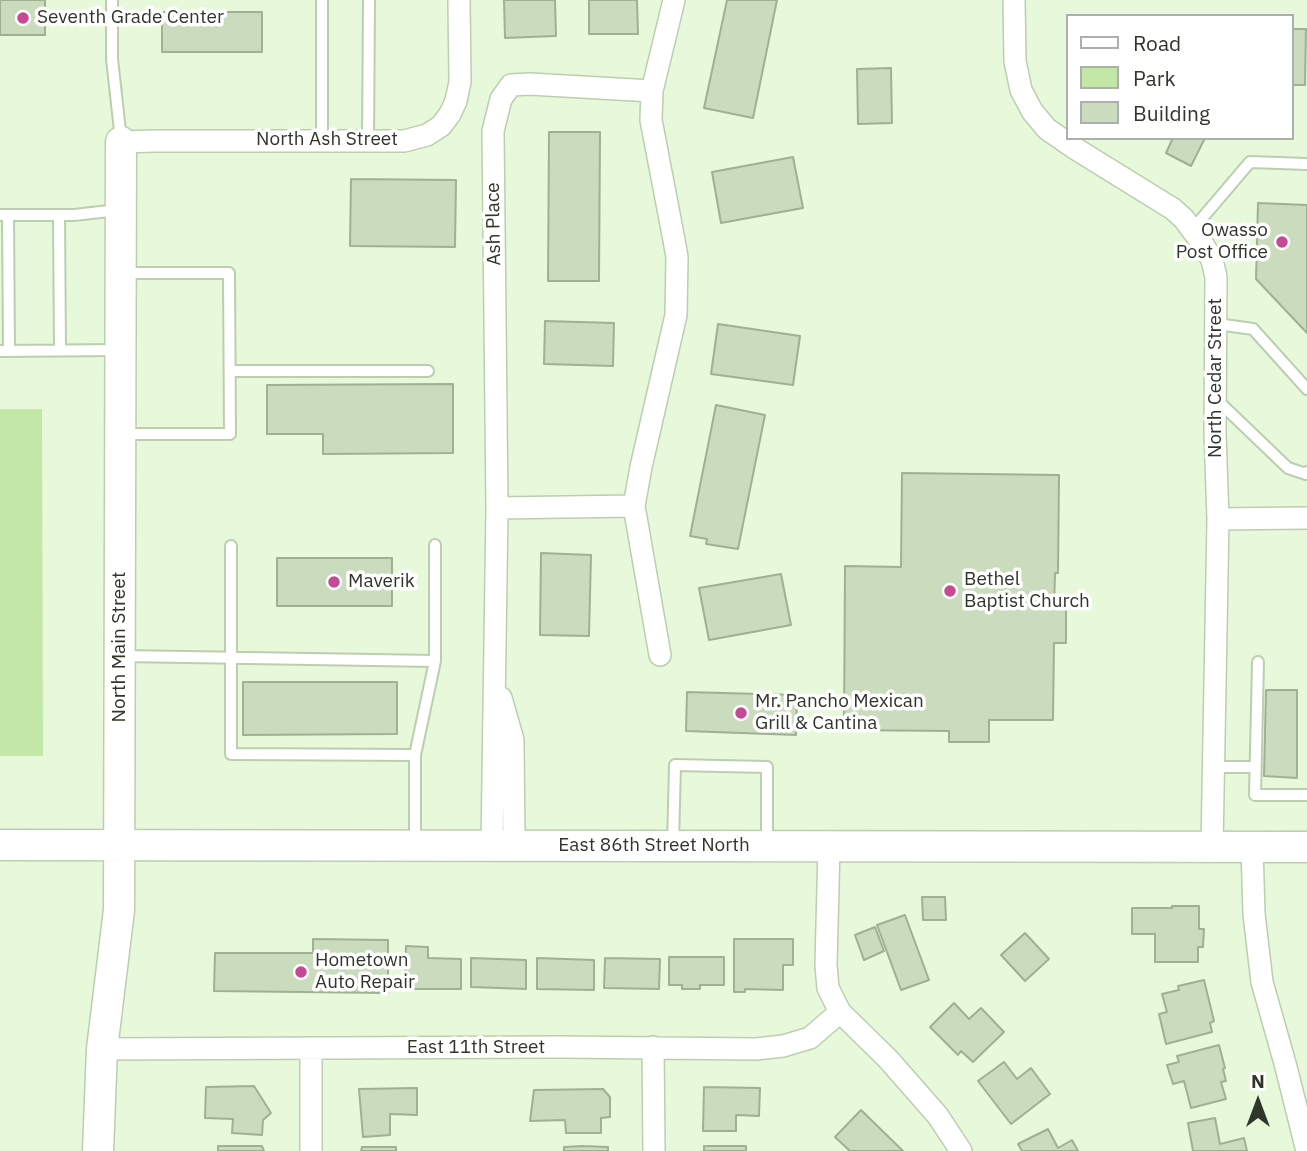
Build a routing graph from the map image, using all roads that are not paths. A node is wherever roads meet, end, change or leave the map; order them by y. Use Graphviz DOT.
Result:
graph roads {
  1 [pos="112,0"];
  2 [pos="322,0"];
  3 [pos="369,0"];
  4 [pos="459,0"];
  5 [pos="674,0"];
  6 [pos="1014,0"];
  7 [pos="652,91"];
  8 [pos="322,141"];
  9 [pos="368,141"];
  10 [pos="121,142"];
  11 [pos="1307,164"];
  12 [pos="121,209"];
  13 [pos="4,215"];
  14 [pos="59,215"];
  15 [pos="1192,230"];
  16 [pos="120,273"];
  17 [pos="1217,324"];
  18 [pos="60,350"];
  19 [pos="120,350"];
  20 [pos="4,351"];
  21 [pos="230,371"];
  22 [pos="428,371"];
  23 [pos="1307,389"];
  24 [pos="1216,399"];
  25 [pos="120,434"];
  26 [pos="1307,472"];
  27 [pos="634,506"];
  28 [pos="497,508"];
  29 [pos="1307,518"];
  30 [pos="1218,519"];
  31 [pos="435,545"];
  32 [pos="231,546"];
  33 [pos="660,655"];
  34 [pos="120,656"];
  35 [pos="231,658"];
  36 [pos="435,661"];
  37 [pos="1258,662"];
  38 [pos="415,755"];
  39 [pos="1213,767"];
  40 [pos="1255,767"];
  41 [pos="1307,796"];
  42 [pos="0,845"];
  43 [pos="120,845"];
  44 [pos="415,845"];
  45 [pos="503,845"];
  46 [pos="673,846"];
  47 [pos="766,846"];
  48 [pos="829,847"];
  49 [pos="1212,847"];
  50 [pos="1252,847"];
  51 [pos="1307,847"];
  52 [pos="840,1012"];
  53 [pos="653,1047"];
  54 [pos="102,1049"];
  55 [pos="311,1049"];
  56 [pos="98,1151"];
  57 [pos="311,1151"];
  58 [pos="654,1151"];
  59 [pos="961,1151"];
  60 [pos="1307,1151"];
  1 -- 10 [label="lane"];
  2 -- 8 [label="lane"];
  3 -- 9 [label="lane"];
  4 -- 9 [label="street, North Ash Street"];
  5 -- 7 [label="street"];
  6 -- 15 [label="street, North Cedar Street"];
  7 -- 27 [label="street"];
  7 -- 28 [label="street, Ash Place"];
  8 -- 9 [label="street, North Ash Street"];
  8 -- 10 [label="street, North Ash Street"];
  10 -- 12 [label="main road, North Main Street"];
  11 -- 15 [label="lane"];
  12 -- 14 [label="lane"];
  12 -- 16 [label="main road, North Main Street"];
  13 -- 14 [label="lane"];
  13 -- 20 [label="lane"];
  14 -- 18 [label="lane"];
  15 -- 17 [label="street, North Cedar Street"];
  16 -- 19 [label="main road, North Main Street"];
  16 -- 21 [label="lane"];
  17 -- 23 [label="lane"];
  17 -- 24 [label="street, North Cedar Street"];
  18 -- 19 [label="lane"];
  18 -- 20 [label="lane"];
  19 -- 25 [label="main road, North Main Street"];
  21 -- 22 [label="lane"];
  21 -- 25 [label="lane"];
  24 -- 26 [label="lane"];
  24 -- 30 [label="street, North Cedar Street"];
  25 -- 34 [label="main road, North Main Street"];
  27 -- 28 [label="street"];
  27 -- 33 [label="street"];
  28 -- 45 [label="street, Ash Place"];
  29 -- 30 [label="street"];
  30 -- 39 [label="street, North Cedar Street"];
  31 -- 36 [label="lane"];
  32 -- 35 [label="lane"];
  34 -- 35 [label="lane"];
  34 -- 43 [label="main road, North Main Street"];
  35 -- 36 [label="lane"];
  35 -- 38 [label="lane"];
  36 -- 38 [label="lane"];
  37 -- 40 [label="lane"];
  38 -- 44 [label="lane"];
  39 -- 40 [label="lane"];
  39 -- 49 [label="street, North Cedar Street"];
  40 -- 41 [label="lane"];
  42 -- 43 [label="main road, East 86th Street North"];
  43 -- 44 [label="main road, East 86th Street North"];
  43 -- 54 [label="main road, North Main Street"];
  44 -- 45 [label="main road, East 86th Street North"];
  45 -- 46 [label="main road, East 86th Street North"];
  46 -- 47 [label="main road, East 86th Street North"];
  46 -- 47 [label="lane"];
  47 -- 48 [label="main road, East 86th Street North"];
  48 -- 49 [label="main road, East 86th Street North"];
  48 -- 52 [label="street"];
  49 -- 50 [label="main road, East 86th Street North"];
  50 -- 51 [label="main road, East 86th Street North"];
  50 -- 60 [label="street"];
  52 -- 53 [label="street, East 11th Street"];
  52 -- 59 [label="street"];
  53 -- 55 [label="street, East 11th Street"];
  53 -- 58 [label="street"];
  54 -- 55 [label="street, East 11th Street"];
  54 -- 56 [label="main road, North Main Street"];
  55 -- 57 [label="street"];
}
